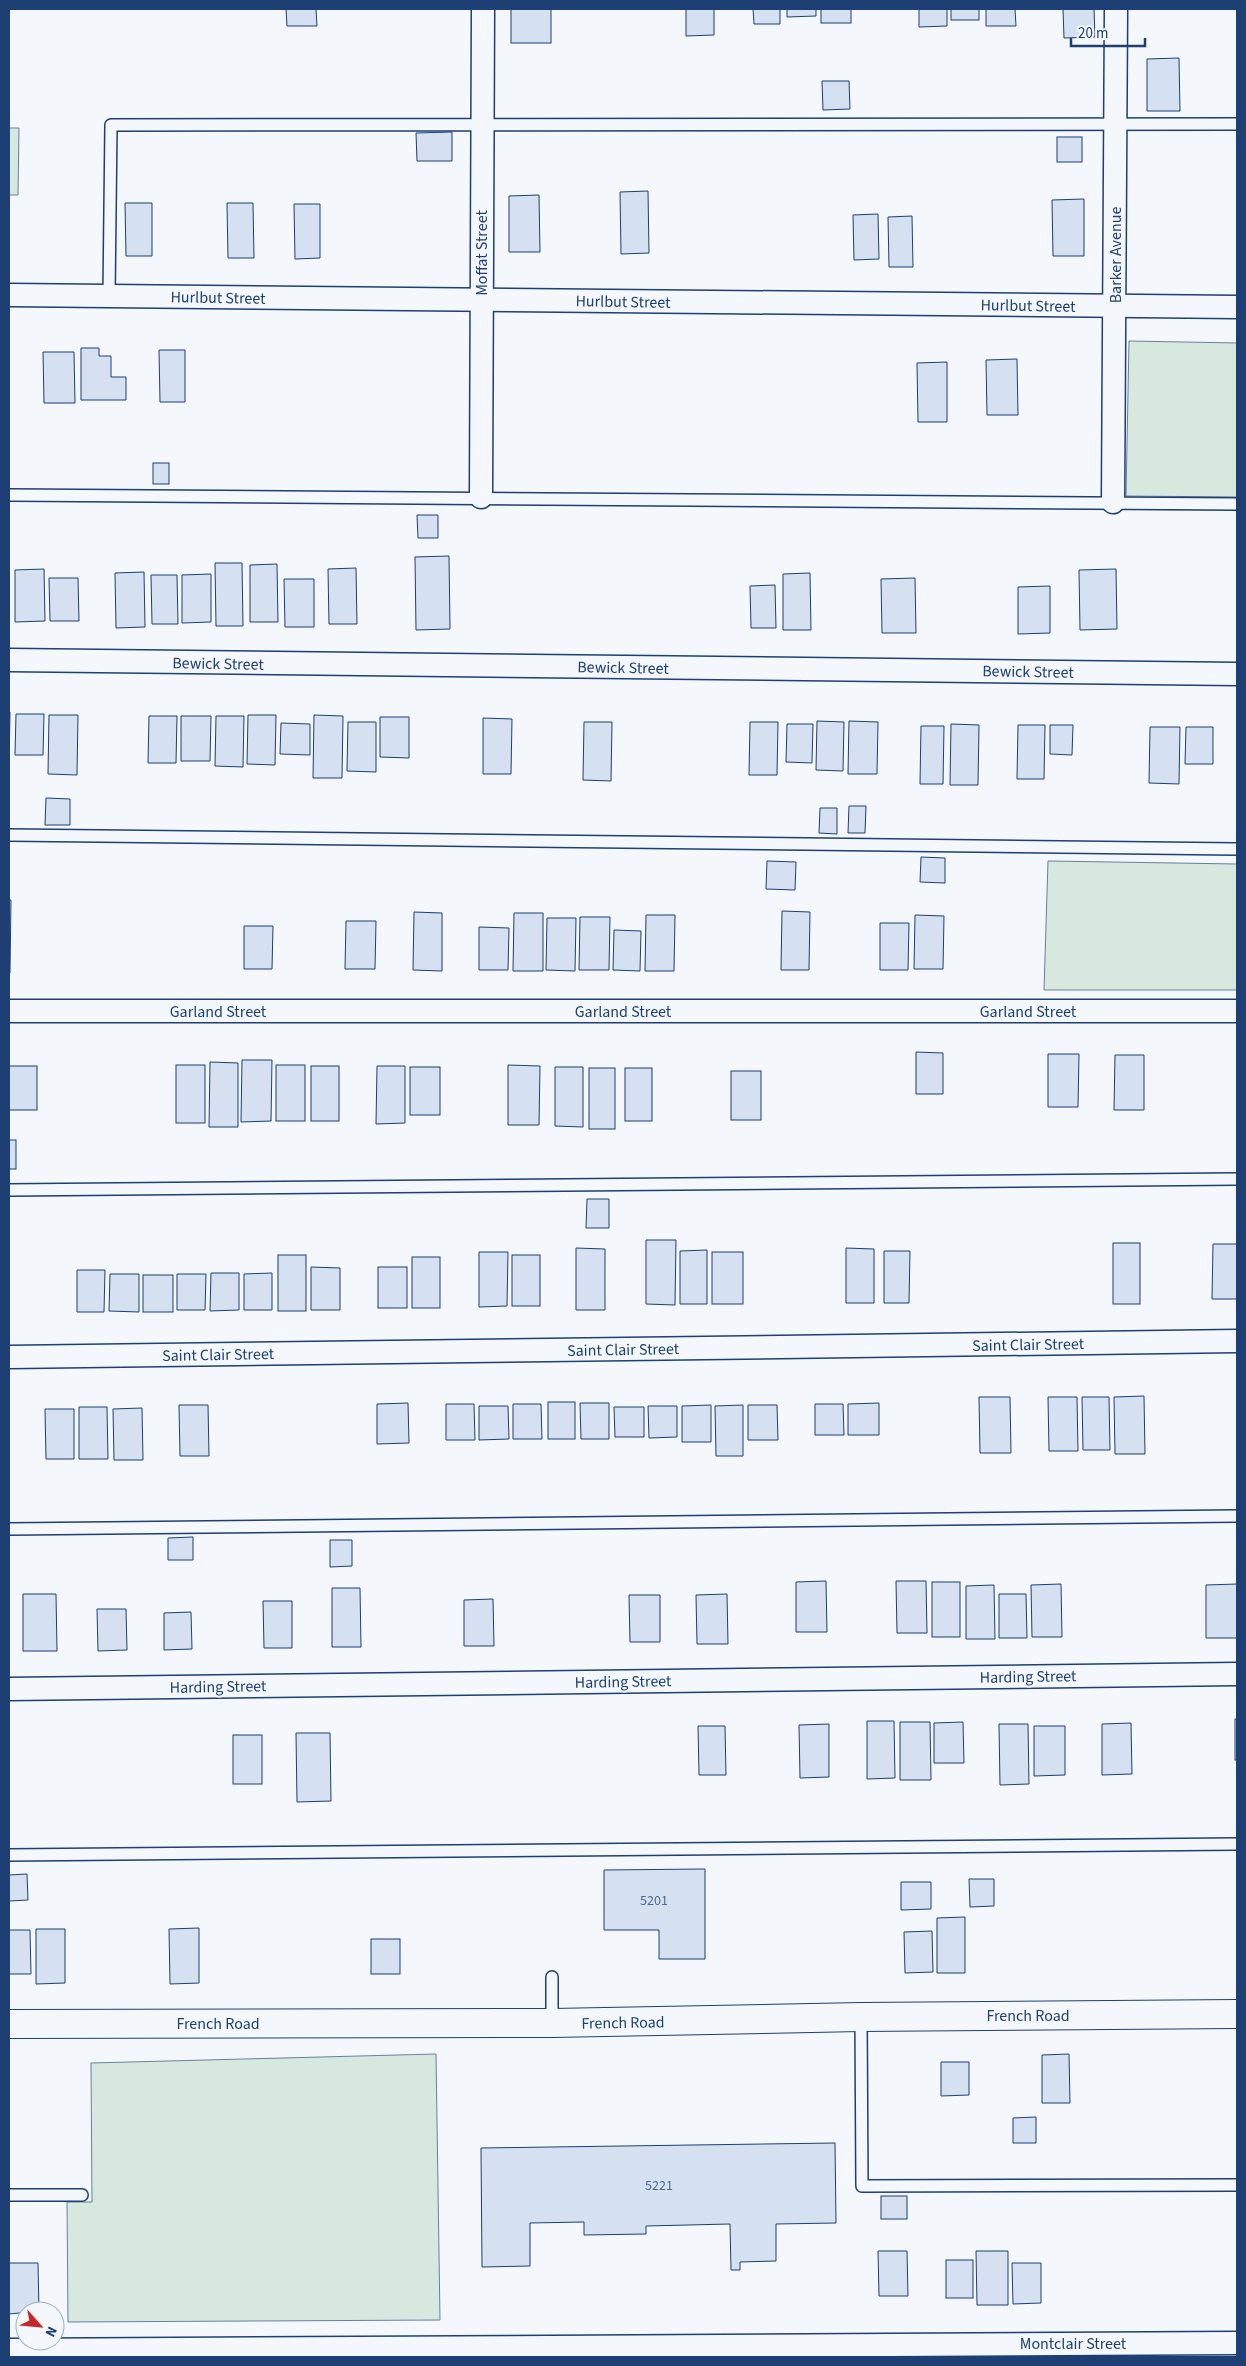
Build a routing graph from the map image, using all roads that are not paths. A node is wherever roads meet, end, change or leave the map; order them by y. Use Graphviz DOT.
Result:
graph roads {
  1 [pos="483,9"];
  2 [pos="1116,9"];
  3 [pos="482,123"];
  4 [pos="1116,123"];
  5 [pos="1237,124"];
  6 [pos="9,295"];
  7 [pos="109,296"];
  8 [pos="481,299"];
  9 [pos="1114,306"];
  10 [pos="1237,307"];
  11 [pos="9,495"];
  12 [pos="481,497"];
  13 [pos="1113,502"];
  14 [pos="1237,504"];
  15 [pos="9,660"];
  16 [pos="1237,674"];
  17 [pos="9,835"];
  18 [pos="1237,849"];
  19 [pos="9,1011"];
  20 [pos="1237,1011"];
  21 [pos="1237,1179"];
  22 [pos="9,1190"];
  23 [pos="1237,1341"];
  24 [pos="9,1357"];
  25 [pos="1237,1516"];
  26 [pos="9,1529"];
  27 [pos="1237,1674"];
  28 [pos="9,1689"];
  29 [pos="1237,1844"];
  30 [pos="9,1855"];
  31 [pos="552,1977"];
  32 [pos="1237,2014"];
  33 [pos="861,2017"];
  34 [pos="552,2023"];
  35 [pos="9,2024"];
  36 [pos="1237,2185"];
  37 [pos="9,2195"];
  38 [pos="82,2195"];
  39 [pos="1237,2343"];
  40 [pos="9,2350"];
  41 [pos="1120,2350"];
  1 -- 3 [label="street, Moffat Street"];
  2 -- 4 [label="street, Barker Avenue"];
  3 -- 4 [label="lane"];
  3 -- 7 [label="lane"];
  3 -- 8 [label="street, Moffat Street"];
  4 -- 5 [label="lane"];
  4 -- 9 [label="street, Barker Avenue"];
  6 -- 7 [label="street, Hurlbut Street"];
  7 -- 8 [label="street, Hurlbut Street"];
  8 -- 9 [label="street, Hurlbut Street"];
  8 -- 12 [label="street, Moffat Street"];
  9 -- 10 [label="street, Hurlbut Street"];
  9 -- 13 [label="street, Barker Avenue"];
  11 -- 12 [label="lane"];
  12 -- 13 [label="lane"];
  13 -- 14 [label="lane"];
  15 -- 16 [label="street, Bewick Street"];
  17 -- 18 [label="lane"];
  19 -- 20 [label="street, Garland Street"];
  21 -- 22 [label="lane"];
  23 -- 24 [label="street, Saint Clair Street"];
  25 -- 26 [label="lane"];
  27 -- 28 [label="street, Harding Street"];
  29 -- 30 [label="lane"];
  31 -- 34 [label="lane"];
  32 -- 33 [label="street, French Road"];
  33 -- 34 [label="street, French Road"];
  33 -- 36 [label="lane"];
  34 -- 35 [label="street, French Road"];
  37 -- 38 [label="lane"];
  39 -- 41 [label="street, Montclair Street"];
  40 -- 41 [label="street, Montclair Street"];
}
